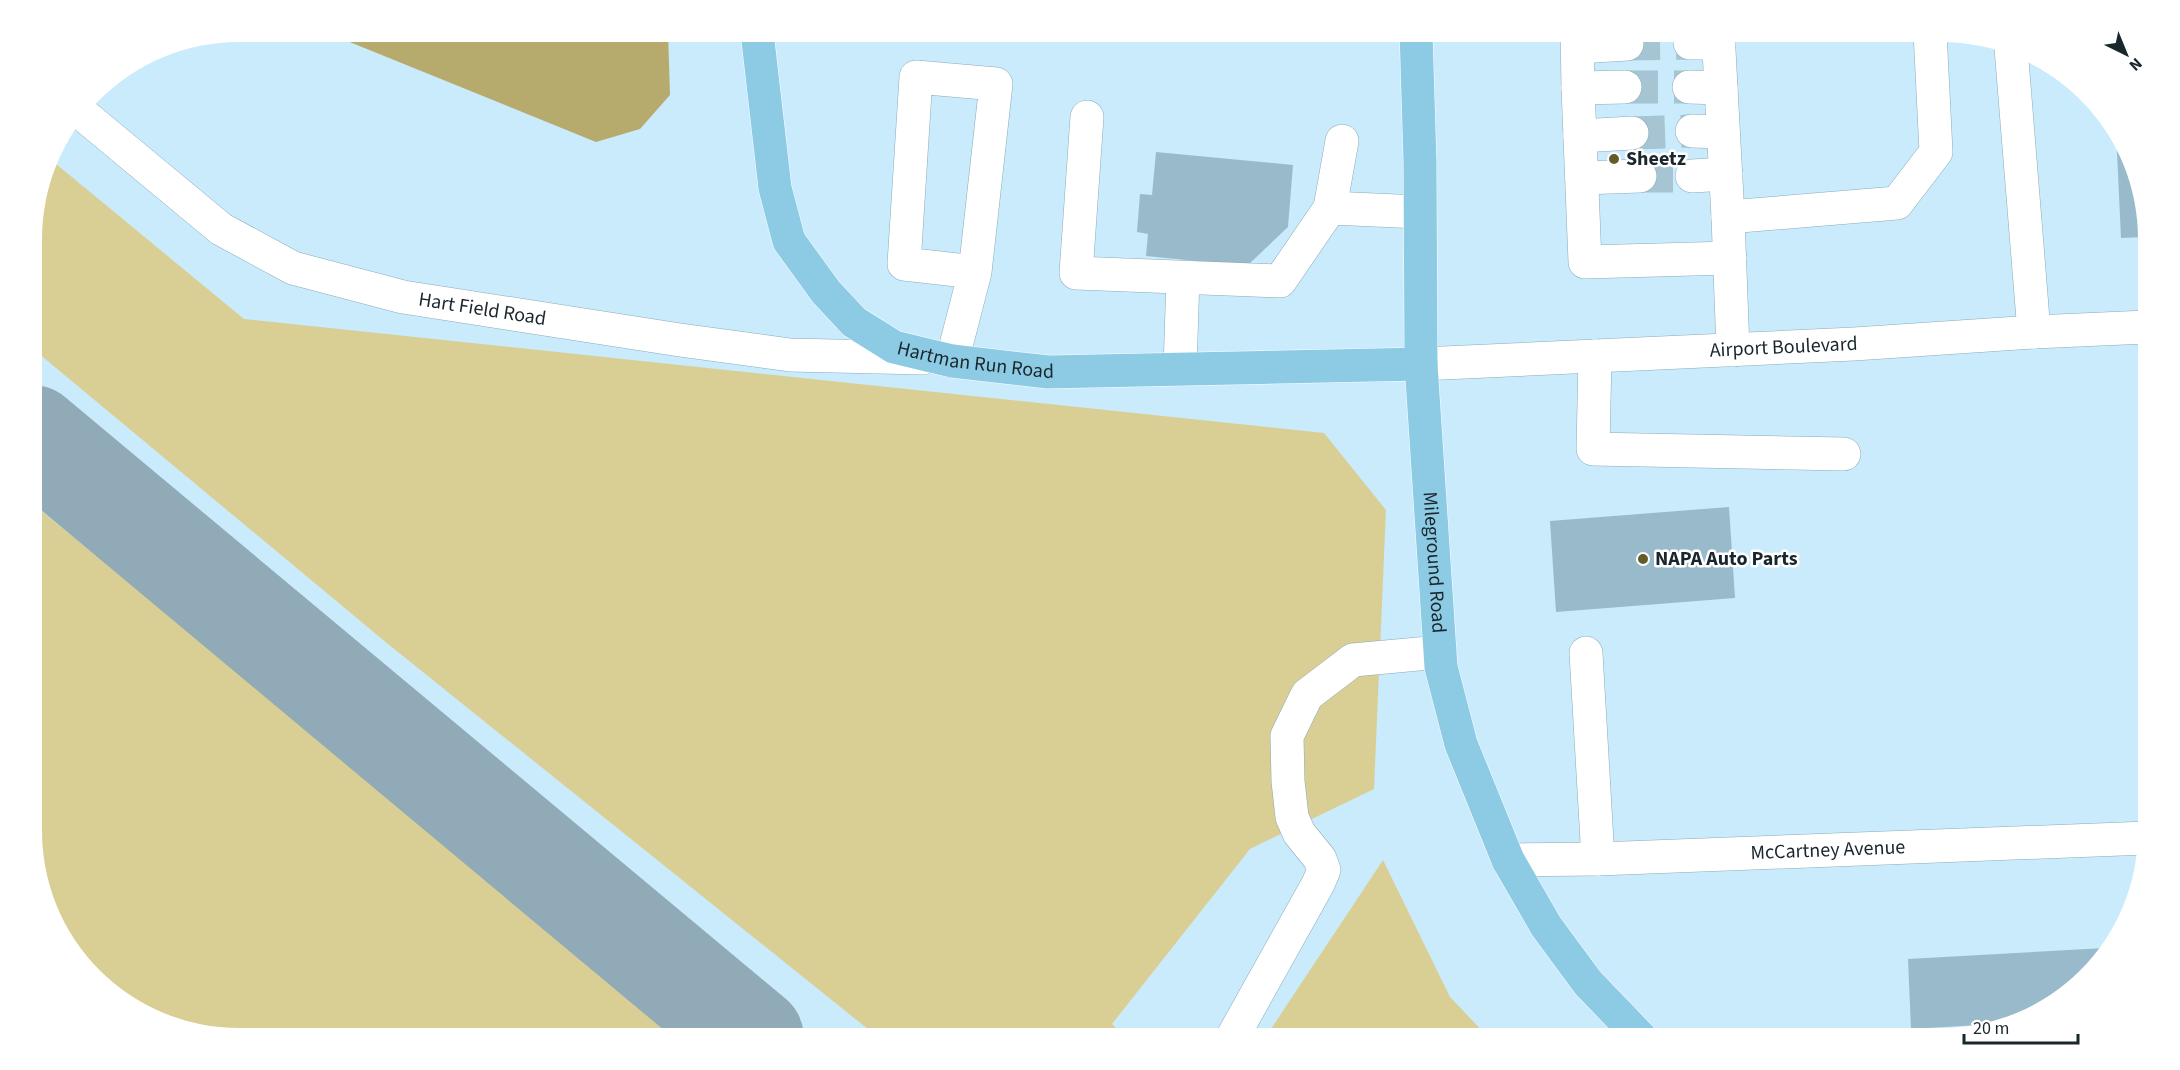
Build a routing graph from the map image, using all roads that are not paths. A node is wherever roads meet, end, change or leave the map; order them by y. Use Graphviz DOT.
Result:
graph roads {
  1 [pos="758,42"];
  2 [pos="1412,42"];
  3 [pos="1578,42"];
  4 [pos="1608,42"];
  5 [pos="1709,42"];
  6 [pos="1930,42"];
  7 [pos="1628,44"];
  8 [pos="2012,55"];
  9 [pos="1625,87"];
  10 [pos="1578,88"];
  11 [pos="85,116"];
  12 [pos="1087,117"];
  13 [pos="1632,133"];
  14 [pos="1580,136"];
  15 [pos="1342,141"];
  16 [pos="1726,174"];
  17 [pos="1640,176"];
  18 [pos="1692,176"];
  19 [pos="1582,178"];
  20 [pos="1330,208"];
  21 [pos="1420,212"];
  22 [pos="1728,217"];
  23 [pos="1730,258"];
  24 [pos="975,272"];
  25 [pos="1183,278"];
  26 [pos="2138,327"];
  27 [pos="2034,332"];
  28 [pos="1733,350"];
  29 [pos="1595,356"];
  30 [pos="944,360"];
  31 [pos="1421,364"];
  32 [pos="1180,369"];
  33 [pos="1844,454"];
  34 [pos="1440,652"];
  35 [pos="1586,653"];
  36 [pos="2138,838"];
  37 [pos="1598,859"];
  38 [pos="1508,860"];
  39 [pos="1238,1028"];
  40 [pos="1632,1028"];
  1 -- 30 [label="main road, Hartman Run Road"];
  2 -- 21 [label="main road, Mileground Road"];
  3 -- 10 [label="street"];
  4 -- 7 [label="street"];
  5 -- 16 [label="street"];
  6 -- 22 [label="street"];
  8 -- 27 [label="street"];
  9 -- 10 [label="street"];
  10 -- 14 [label="street"];
  11 -- 30 [label="street, Hart Field Road"];
  12 -- 25 [label="street"];
  13 -- 14 [label="street"];
  14 -- 19 [label="street"];
  15 -- 20 [label="street"];
  16 -- 18 [label="street"];
  16 -- 22 [label="street"];
  17 -- 19 [label="street"];
  19 -- 23 [label="street"];
  20 -- 21 [label="street"];
  20 -- 25 [label="street"];
  21 -- 31 [label="main road, Mileground Road"];
  22 -- 23 [label="street"];
  23 -- 28 [label="street"];
  24 -- 24 [label="street"];
  24 -- 30 [label="street"];
  25 -- 32 [label="street"];
  26 -- 27 [label="street, Airport Boulevard"];
  27 -- 28 [label="street, Airport Boulevard"];
  28 -- 29 [label="street, Airport Boulevard"];
  29 -- 31 [label="street, Airport Boulevard"];
  29 -- 33 [label="street"];
  30 -- 32 [label="main road, Hartman Run Road"];
  31 -- 32 [label="main road, Hartman Run Road"];
  31 -- 34 [label="main road, Mileground Road"];
  34 -- 38 [label="main road, Mileground Road"];
  34 -- 39 [label="street"];
  35 -- 37 [label="street"];
  36 -- 37 [label="street, McCartney Avenue"];
  37 -- 38 [label="street, McCartney Avenue"];
  38 -- 40 [label="main road, Mileground Road"];
}
